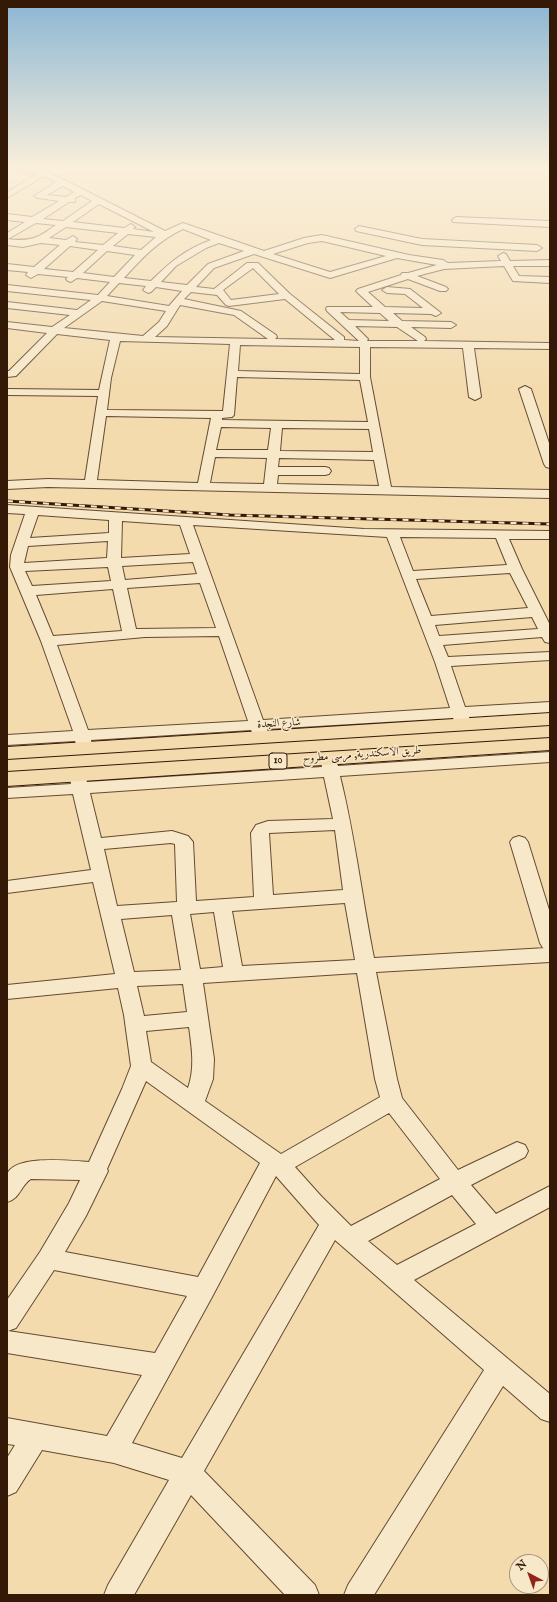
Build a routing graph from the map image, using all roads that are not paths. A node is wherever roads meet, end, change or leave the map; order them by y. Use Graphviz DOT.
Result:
graph roads {
  1 [pos="7,242"];
  2 [pos="33,242"];
  3 [pos="56,242"];
  4 [pos="113,242"];
  5 [pos="156,242"];
  6 [pos="214,242"];
  7 [pos="224,242"];
  8 [pos="305,242"];
  9 [pos="341,242"];
  10 [pos="421,242"];
  11 [pos="536,242"];
  12 [pos="67,243"];
  13 [pos="23,244"];
  14 [pos="498,247"];
  15 [pos="105,248"];
  16 [pos="253,251"];
  17 [pos="12,253"];
  18 [pos="143,253"];
  19 [pos="264,254"];
  20 [pos="398,255"];
  21 [pos="373,263"];
  22 [pos="461,264"];
  23 [pos="507,264"];
  24 [pos="546,264"];
  25 [pos="7,267"];
  26 [pos="36,270"];
  27 [pos="77,274"];
  28 [pos="408,276"];
  29 [pos="117,279"];
  30 [pos="550,279"];
  31 [pos="154,284"];
  32 [pos="11,288"];
  33 [pos="189,288"];
  34 [pos="443,289"];
  35 [pos="31,290"];
  36 [pos="387,290"];
  37 [pos="218,292"];
  38 [pos="56,293"];
  39 [pos="287,296"];
  40 [pos="367,297"];
  41 [pos="416,297"];
  42 [pos="100,298"];
  43 [pos="136,303"];
  44 [pos="229,303"];
  45 [pos="174,305"];
  46 [pos="9,307"];
  47 [pos="382,310"];
  48 [pos="433,311"];
  49 [pos="80,313"];
  50 [pos="236,313"];
  51 [pos="347,323"];
  52 [pos="399,324"];
  53 [pos="7,325"];
  54 [pos="55,330"];
  55 [pos="462,335"];
  56 [pos="148,337"];
  57 [pos="272,337"];
  58 [pos="116,338"];
  59 [pos="340,338"];
  60 [pos="128,339"];
  61 [pos="421,339"];
  62 [pos="364,341"];
  63 [pos="550,341"];
  64 [pos="235,342"];
  65 [pos="550,346"];
  66 [pos="232,374"];
  67 [pos="9,377"];
  68 [pos="365,378"];
  69 [pos="525,389"];
  70 [pos="7,392"];
  71 [pos="104,393"];
  72 [pos="476,397"];
  73 [pos="230,409"];
  74 [pos="102,410"];
  75 [pos="216,419"];
  76 [pos="277,424"];
  77 [pos="375,426"];
  78 [pos="210,453"];
  79 [pos="274,454"];
  80 [pos="324,455"];
  81 [pos="380,456"];
  82 [pos="550,464"];
  83 [pos="272,471"];
  84 [pos="325,471"];
  85 [pos="7,473"];
  86 [pos="34,483"];
  87 [pos="7,485"];
  88 [pos="90,485"];
  89 [pos="203,487"];
  90 [pos="270,488"];
  91 [pos="325,490"];
  92 [pos="386,491"];
  93 [pos="550,494"];
  94 [pos="7,509"];
  95 [pos="31,515"];
  96 [pos="186,520"];
  97 [pos="116,527"];
  98 [pos="392,534"];
  99 [pos="501,535"];
  100 [pos="550,535"];
  101 [pos="23,542"];
  102 [pos="199,558"];
  103 [pos="114,562"];
  104 [pos="18,567"];
  105 [pos="515,569"];
  106 [pos="407,575"];
  107 [pos="206,578"];
  108 [pos="118,584"];
  109 [pos="27,591"];
  110 [pos="536,612"];
  111 [pos="425,621"];
  112 [pos="225,632"];
  113 [pos="130,634"];
  114 [pos="549,634"];
  115 [pos="48,640"];
  116 [pos="433,641"];
  117 [pos="550,656"];
  118 [pos="442,662"];
  119 [pos="550,707"];
  120 [pos="461,719"];
  121 [pos="550,719"];
  122 [pos="260,732"];
  123 [pos="7,740"];
  124 [pos="83,742"];
  125 [pos="550,744"];
  126 [pos="7,753"];
  127 [pos="550,757"];
  128 [pos="330,764"];
  129 [pos="7,779"];
  130 [pos="79,781"];
  131 [pos="7,793"];
  132 [pos="343,824"];
  133 [pos="519,842"];
  134 [pos="93,844"];
  135 [pos="100,875"];
  136 [pos="7,887"];
  137 [pos="353,896"];
  138 [pos="264,902"];
  139 [pos="222,905"];
  140 [pos="184,908"];
  141 [pos="109,913"];
  142 [pos="550,943"];
  143 [pos="550,955"];
  144 [pos="366,966"];
  145 [pos="234,974"];
  146 [pos="192,976"];
  147 [pos="126,980"];
  148 [pos="7,992"];
  149 [pos="198,1019"];
  150 [pos="135,1024"];
  151 [pos="141,1066"];
  152 [pos="392,1101"];
  153 [pos="194,1103"];
  154 [pos="517,1151"];
  155 [pos="277,1162"];
  156 [pos="96,1171"];
  157 [pos="455,1182"];
  158 [pos="7,1193"];
  159 [pos="550,1196"];
  160 [pos="492,1226"];
  161 [pos="340,1231"];
  162 [pos="48,1259"];
  163 [pos="395,1278"];
  164 [pos="204,1289"];
  165 [pos="7,1320"];
  166 [pos="7,1342"];
  167 [pos="161,1366"];
  168 [pos="500,1367"];
  169 [pos="550,1410"];
  170 [pos="7,1431"];
  171 [pos="36,1436"];
  172 [pos="114,1450"];
  173 [pos="188,1473"];
  174 [pos="7,1483"];
  175 [pos="301,1594"];
  176 [pos="118,1595"];
  177 [pos="358,1595"];
  1 -- 13 [label="street"];
  2 -- 13 [label="street"];
  3 -- 12 [label="street"];
  4 -- 15 [label="street"];
  5 -- 18 [label="street"];
  6 -- 31 [label="street"];
  7 -- 16 [label="street"];
  8 -- 19 [label="street"];
  9 -- 20 [label="street"];
  10 -- 14 [label="street"];
  11 -- 14 [label="street"];
  12 -- 15 [label="street"];
  12 -- 26 [label="street"];
  13 -- 17 [label="street"];
  14 -- 23 [label="street"];
  15 -- 18 [label="street"];
  15 -- 27 [label="street"];
  16 -- 19 [label="street"];
  16 -- 33 [label="street"];
  18 -- 29 [label="street"];
  19 -- 21 [label="street"];
  20 -- 21 [label="street"];
  20 -- 22 [label="street"];
  21 -- 28 [label="street"];
  22 -- 23 [label="street"];
  22 -- 28 [label="street"];
  23 -- 24 [label="street"];
  23 -- 30 [label="street"];
  24 -- 30 [label="street"];
  25 -- 26 [label="street"];
  26 -- 27 [label="street"];
  26 -- 32 [label="street"];
  27 -- 29 [label="street"];
  27 -- 38 [label="street"];
  28 -- 34 [label="street"];
  28 -- 40 [label="street"];
  29 -- 31 [label="street"];
  29 -- 42 [label="street"];
  31 -- 33 [label="street"];
  31 -- 43 [label="street"];
  32 -- 35 [label="street"];
  33 -- 37 [label="street"];
  33 -- 45 [label="street"];
  35 -- 38 [label="street"];
  35 -- 46 [label="street"];
  36 -- 41 [label="street"];
  37 -- 39 [label="street"];
  37 -- 44 [label="street"];
  38 -- 42 [label="street"];
  39 -- 44 [label="street"];
  39 -- 59 [label="street"];
  40 -- 41 [label="street"];
  40 -- 47 [label="street"];
  41 -- 48 [label="street"];
  42 -- 43 [label="street"];
  42 -- 49 [label="street"];
  43 -- 45 [label="street"];
  44 -- 50 [label="street"];
  45 -- 50 [label="street"];
  45 -- 56 [label="street"];
  46 -- 49 [label="street"];
  47 -- 48 [label="street"];
  47 -- 51 [label="street"];
  47 -- 52 [label="street"];
  48 -- 55 [label="street"];
  49 -- 54 [label="street"];
  50 -- 57 [label="street"];
  51 -- 52 [label="street"];
  51 -- 62 [label="street"];
  52 -- 55 [label="street"];
  52 -- 61 [label="street"];
  53 -- 54 [label="street"];
  54 -- 58 [label="street"];
  54 -- 67 [label="street"];
  55 -- 61 [label="street"];
  55 -- 62 [label="street"];
  55 -- 63 [label="street"];
  55 -- 65 [label="street"];
  55 -- 72 [label="street"];
  56 -- 57 [label="street"];
  56 -- 60 [label="street"];
  57 -- 59 [label="street"];
  58 -- 60 [label="street"];
  58 -- 71 [label="street"];
  59 -- 62 [label="street"];
  60 -- 64 [label="street"];
  61 -- 62 [label="street"];
  62 -- 64 [label="street"];
  62 -- 68 [label="street"];
  64 -- 66 [label="street"];
  66 -- 68 [label="street"];
  66 -- 73 [label="street"];
  68 -- 77 [label="street"];
  69 -- 82 [label="street"];
  70 -- 71 [label="street"];
  71 -- 74 [label="street"];
  73 -- 74 [label="street"];
  73 -- 75 [label="street"];
  74 -- 75 [label="street"];
  74 -- 88 [label="street"];
  75 -- 76 [label="street"];
  75 -- 78 [label="street"];
  76 -- 77 [label="street"];
  76 -- 79 [label="street"];
  77 -- 81 [label="street"];
  78 -- 79 [label="street"];
  78 -- 89 [label="street"];
  79 -- 80 [label="street"];
  79 -- 83 [label="street"];
  80 -- 81 [label="street"];
  80 -- 84 [label="street"];
  81 -- 92 [label="street"];
  83 -- 84 [label="street"];
  83 -- 90 [label="street"];
  84 -- 91 [label="street"];
  85 -- 86 [label="street"];
  86 -- 87 [label="street"];
  86 -- 88 [label="street"];
  88 -- 89 [label="street"];
  89 -- 90 [label="street"];
  90 -- 91 [label="street"];
  91 -- 92 [label="street"];
  92 -- 93 [label="street"];
  94 -- 95 [label="street"];
  95 -- 97 [label="street"];
  95 -- 101 [label="street"];
  96 -- 97 [label="street"];
  96 -- 98 [label="street"];
  96 -- 102 [label="street"];
  97 -- 101 [label="street"];
  97 -- 103 [label="street"];
  98 -- 99 [label="street"];
  98 -- 106 [label="street"];
  99 -- 100 [label="street"];
  99 -- 105 [label="street"];
  101 -- 104 [label="street"];
  102 -- 103 [label="street"];
  102 -- 107 [label="street"];
  103 -- 104 [label="street"];
  103 -- 108 [label="street"];
  104 -- 109 [label="street"];
  105 -- 106 [label="street"];
  105 -- 110 [label="street"];
  106 -- 111 [label="street"];
  107 -- 108 [label="street"];
  107 -- 112 [label="street"];
  108 -- 109 [label="street"];
  108 -- 113 [label="street"];
  109 -- 115 [label="street"];
  110 -- 111 [label="street"];
  110 -- 114 [label="street"];
  111 -- 116 [label="street"];
  112 -- 113 [label="street"];
  112 -- 122 [label="street"];
  113 -- 115 [label="street"];
  114 -- 116 [label="street"];
  115 -- 124 [label="street"];
  116 -- 118 [label="street"];
  117 -- 118 [label="street"];
  118 -- 120 [label="street"];
  119 -- 120 [label="street"];
  120 -- 121 [label="main road, 10"];
  120 -- 122 [label="main road, 10"];
  122 -- 124 [label="main road, 10"];
  123 -- 124 [label="street"];
  124 -- 126 [label="main road, 10"];
  125 -- 128 [label="main road, طريق الاسكندرية, مرسى مطروح / 10"];
  127 -- 128 [label="street"];
  128 -- 130 [label="main road, طريق الاسكندرية, مرسى مطروح / 10"];
  128 -- 132 [label="street"];
  129 -- 130 [label="main road, طريق الاسكندرية, مرسى مطروح / 10"];
  130 -- 131 [label="street"];
  130 -- 134 [label="street"];
  132 -- 137 [label="street"];
  132 -- 138 [label="street"];
  133 -- 142 [label="street"];
  134 -- 135 [label="street"];
  134 -- 140 [label="street"];
  135 -- 136 [label="street"];
  135 -- 141 [label="street"];
  137 -- 138 [label="street"];
  137 -- 144 [label="street"];
  138 -- 139 [label="street"];
  139 -- 140 [label="street"];
  139 -- 145 [label="street"];
  140 -- 141 [label="street"];
  140 -- 146 [label="street"];
  141 -- 147 [label="street"];
  143 -- 144 [label="street"];
  144 -- 145 [label="street"];
  144 -- 152 [label="street"];
  145 -- 146 [label="street"];
  146 -- 147 [label="street"];
  146 -- 149 [label="street"];
  147 -- 148 [label="street"];
  147 -- 150 [label="street"];
  149 -- 150 [label="street"];
  149 -- 153 [label="street"];
  150 -- 151 [label="street"];
  151 -- 153 [label="street"];
  151 -- 156 [label="street"];
  152 -- 155 [label="street"];
  152 -- 157 [label="street"];
  153 -- 155 [label="street"];
  154 -- 157 [label="street"];
  155 -- 161 [label="street"];
  155 -- 164 [label="street"];
  156 -- 158 [label="street"];
  156 -- 162 [label="street"];
  157 -- 160 [label="street"];
  157 -- 161 [label="street"];
  159 -- 160 [label="street"];
  160 -- 163 [label="street"];
  161 -- 163 [label="street"];
  161 -- 173 [label="street"];
  162 -- 164 [label="street"];
  162 -- 165 [label="street"];
  163 -- 168 [label="street"];
  164 -- 167 [label="street"];
  166 -- 167 [label="street"];
  167 -- 172 [label="street"];
  168 -- 169 [label="street"];
  168 -- 177 [label="street"];
  170 -- 171 [label="street"];
  171 -- 172 [label="street"];
  171 -- 174 [label="street"];
  172 -- 173 [label="street"];
  173 -- 175 [label="street"];
  173 -- 176 [label="street"];
}
